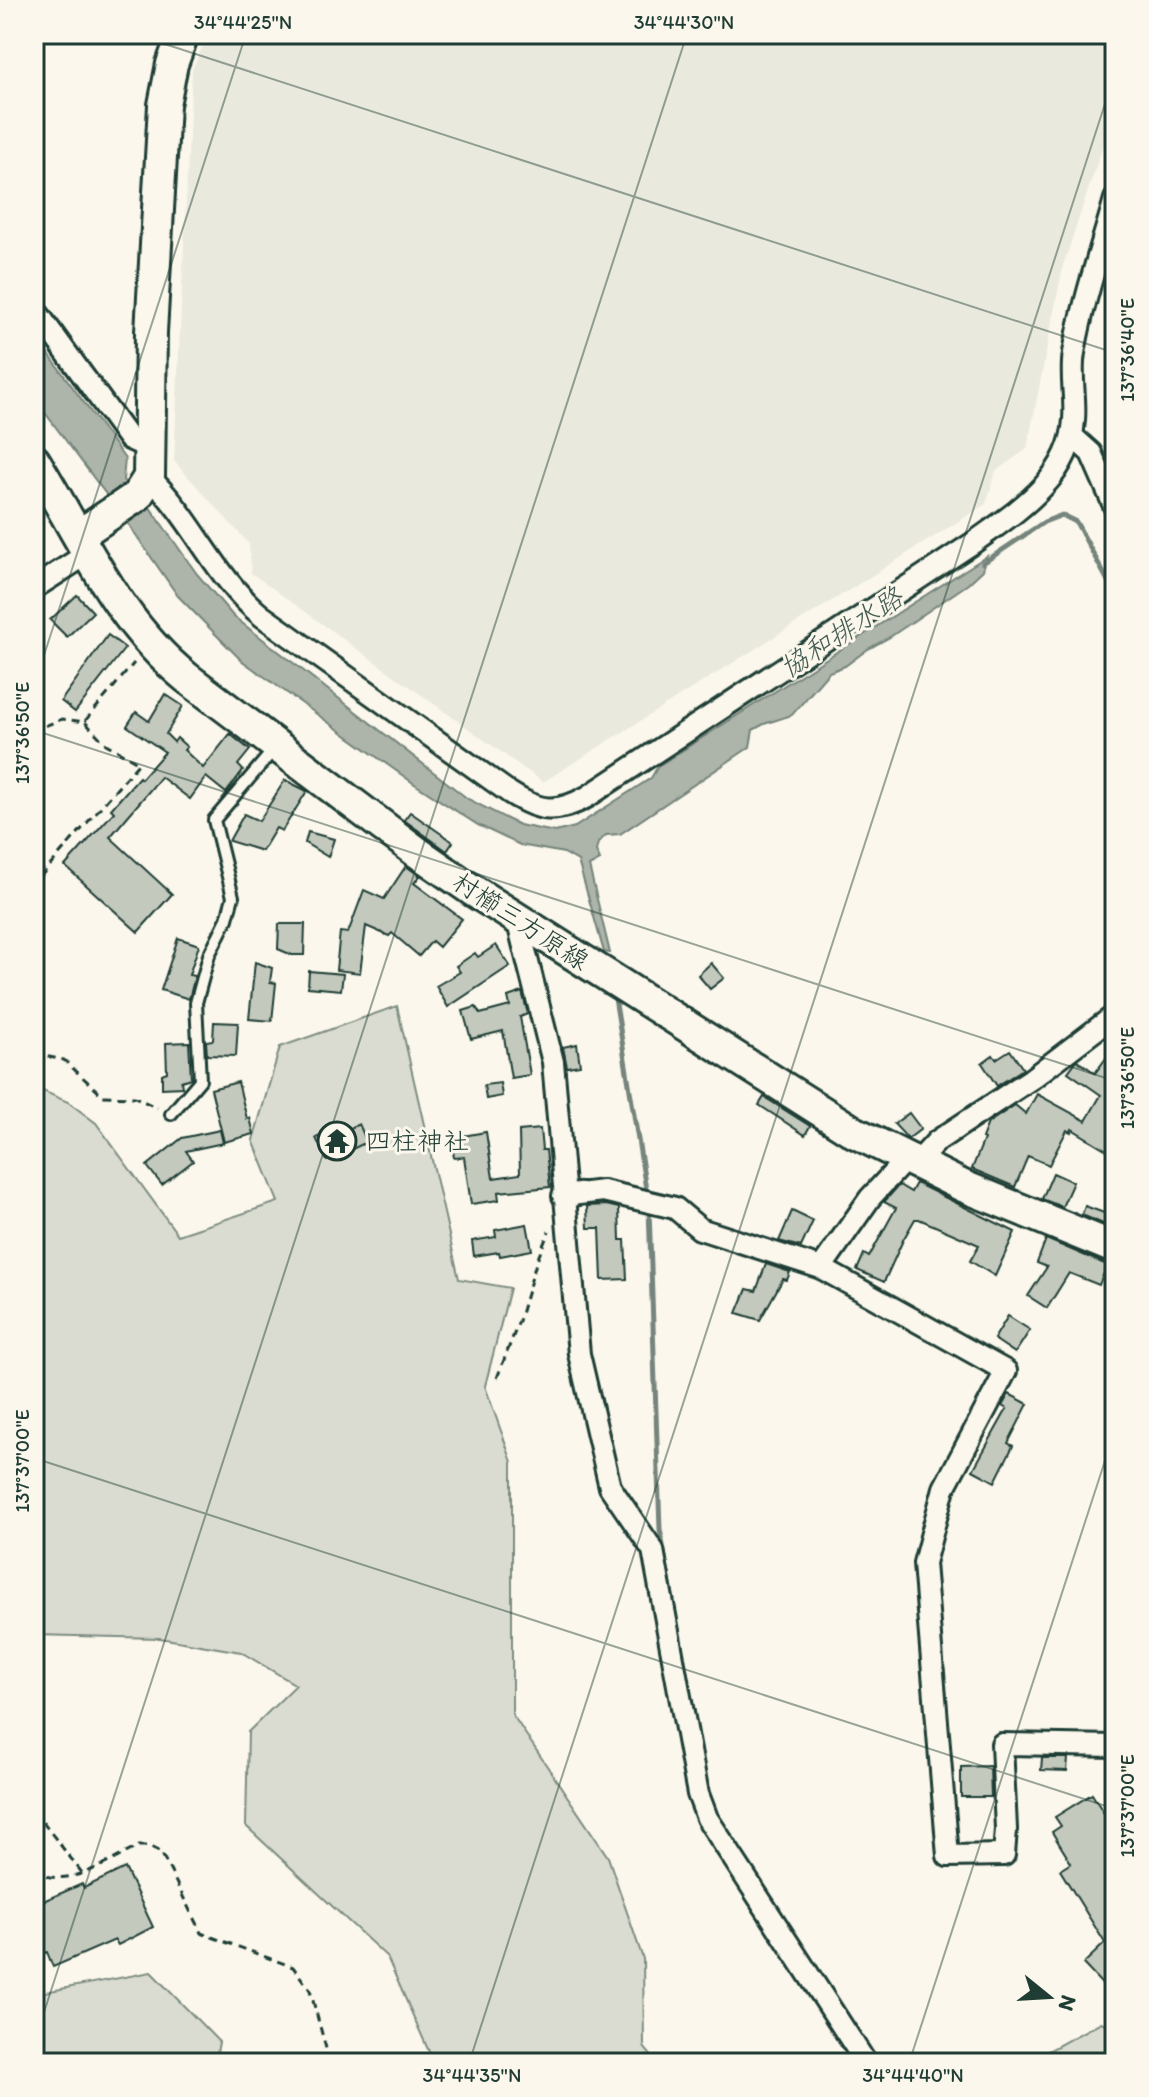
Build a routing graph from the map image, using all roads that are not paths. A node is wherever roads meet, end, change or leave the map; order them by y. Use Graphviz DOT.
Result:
graph roads {
  1 [pos="183,34"];
  2 [pos="1115,199"];
  3 [pos="34,308"];
  4 [pos="1072,436"];
  5 [pos="34,460"];
  6 [pos="145,474"];
  7 [pos="1115,508"];
  8 [pos="87,538"];
  9 [pos="34,588"];
  10 [pos="277,746"];
  11 [pos="522,922"];
  12 [pos="1115,1015"];
  13 [pos="171,1114"];
  14 [pos="911,1162"];
  15 [pos="563,1196"];
  16 [pos="1115,1248"];
  17 [pos="821,1268"];
  18 [pos="1115,1746"];
  19 [pos="34,2056"];
  20 [pos="44,2063"];
  21 [pos="866,2063"];
  1 -- 6 [label="main road"];
  2 -- 4 [label="street"];
  3 -- 6 [label="street"];
  4 -- 6 [label="street"];
  4 -- 7 [label="street"];
  5 -- 8 [label="main road, 村櫛三方原線"];
  6 -- 8 [label="main road"];
  8 -- 9 [label="street"];
  8 -- 10 [label="main road, 村櫛三方原線"];
  10 -- 11 [label="main road, 村櫛三方原線"];
  10 -- 13 [label="lane"];
  11 -- 14 [label="main road, 村櫛三方原線"];
  11 -- 15 [label="street"];
  12 -- 14 [label="street"];
  14 -- 16 [label="main road, 村櫛三方原線"];
  14 -- 17 [label="street"];
  15 -- 17 [label="street"];
  15 -- 21 [label="street"];
  17 -- 18 [label="street"];
  19 -- 20 [label="street"];
}
